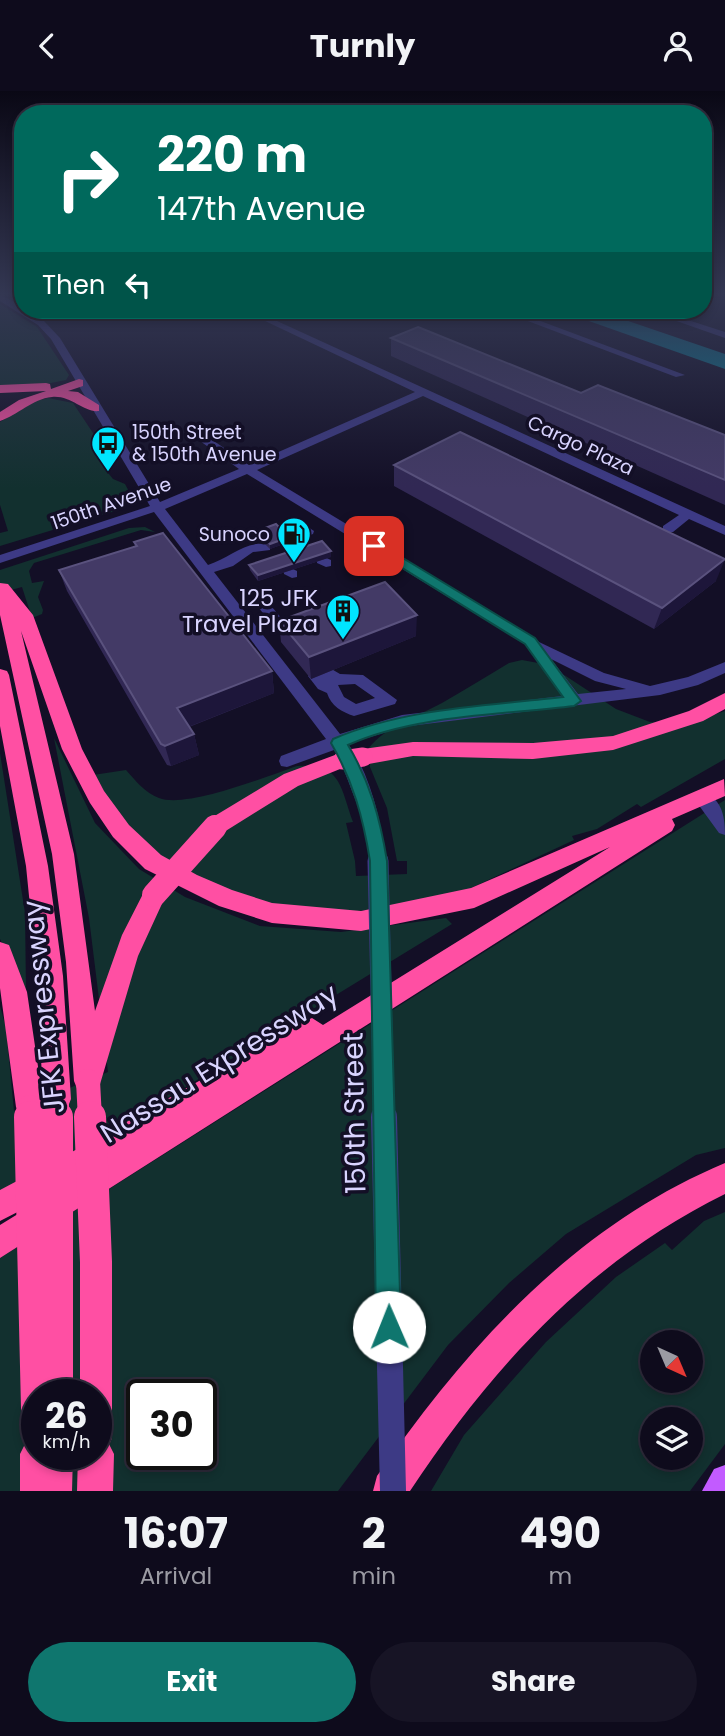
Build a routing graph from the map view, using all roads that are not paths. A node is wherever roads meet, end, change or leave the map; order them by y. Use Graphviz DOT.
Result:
graph roads {
  1 [pos="65,358"];
  2 [pos="352,358"];
  3 [pos="635,358"];
  4 [pos="680,375"];
  5 [pos="79,383"];
  6 [pos="0,389"];
  7 [pos="423,391"];
  8 [pos="36,398"];
  9 [pos="94,408"];
  10 [pos="0,417"];
  11 [pos="204,439"];
  12 [pos="560,455"];
  13 [pos="543,465"];
  14 [pos="249,470"];
  15 [pos="157,508"];
  16 [pos="688,514"];
  17 [pos="668,529"];
  18 [pos="725,531"];
  19 [pos="259,545"];
  20 [pos="0,559"];
  21 [pos="205,570"];
  22 [pos="1,583"];
  23 [pos="264,607"];
  24 [pos="288,634"];
  25 [pos="530,641"];
  26 [pos="725,667"];
  27 [pos="0,675"];
  28 [pos="660,690"];
  29 [pos="725,700"];
  30 [pos="574,701"];
  31 [pos="377,704"];
  32 [pos="338,743"];
  33 [pos="286,761"];
  34 [pos="724,787"];
  35 [pos="704,800"];
  36 [pos="725,828"];
  37 [pos="475,944"];
  38 [pos="0,953"];
  39 [pos="89,1081"];
  40 [pos="43,1103"];
  41 [pos="725,1178"];
  42 [pos="0,1206"];
  43 [pos="0,1243"];
  44 [pos="38,1379"];
  45 [pos="56,1379"];
  46 [pos="96,1379"];
  47 [pos="38,1470"];
  48 [pos="55,1470"];
  49 [pos="96,1470"];
  50 [pos="725,1480"];
  51 [pos="38,1491"];
  52 [pos="54,1491"];
  53 [pos="95,1491"];
  54 [pos="391,1491"];
  55 [pos="717,1491"];
  1 -- 5 [label="street, 150th Street"];
  2 -- 7 [label="street, Cargo Plaza"];
  3 -- 4 [label="street"];
  5 -- 6 [label="highway"];
  5 -- 8 [label="highway"];
  5 -- 9 [label="street, 150th Street"];
  7 -- 12 [label="street, Cargo Plaza"];
  7 -- 14 [label="street, 150th Avenue"];
  8 -- 9 [label="highway"];
  8 -- 10 [label="highway"];
  9 -- 15 [label="street, 150th Street"];
  11 -- 14 [label="street"];
  12 -- 13 [label="street"];
  12 -- 16 [label="street, Cargo Plaza"];
  14 -- 15 [label="street, 150th Avenue"];
  14 -- 25 [label="street"];
  15 -- 20 [label="street, 150th Avenue"];
  15 -- 21 [label="street, 150th Street"];
  16 -- 17 [label="street"];
  16 -- 18 [label="street, Cargo Plaza"];
  19 -- 21 [label="street"];
  21 -- 32 [label="street, 150th Street"];
  22 -- 34 [label="highway"];
  22 -- 39 [label="highway, JFK Expressway"];
  23 -- 24 [label="street"];
  25 -- 28 [label="street"];
  25 -- 30 [label="street"];
  26 -- 28 [label="street"];
  27 -- 40 [label="highway, JFK Expressway"];
  28 -- 30 [label="street"];
  29 -- 39 [label="highway, bridge"];
  30 -- 32 [label="street"];
  31 -- 31 [label="street"];
  32 -- 33 [label="street"];
  32 -- 54 [label="street, 150th Street, bridge"];
  34 -- 35 [label="highway, Nassau Expressway"];
  35 -- 36 [label="street"];
  35 -- 37 [label="highway, Nassau Expressway"];
  37 -- 42 [label="highway"];
  37 -- 43 [label="highway, Nassau Expressway"];
  38 -- 40 [label="highway"];
  39 -- 46 [label="highway, JFK Expressway, bridge"];
  40 -- 44 [label="highway, bridge"];
  40 -- 45 [label="highway, JFK Expressway, bridge"];
  41 -- 54 [label="highway"];
  47 -- 51 [label="highway"];
  48 -- 52 [label="highway"];
  49 -- 53 [label="highway"];
  50 -- 55 [label="main road"];
}
